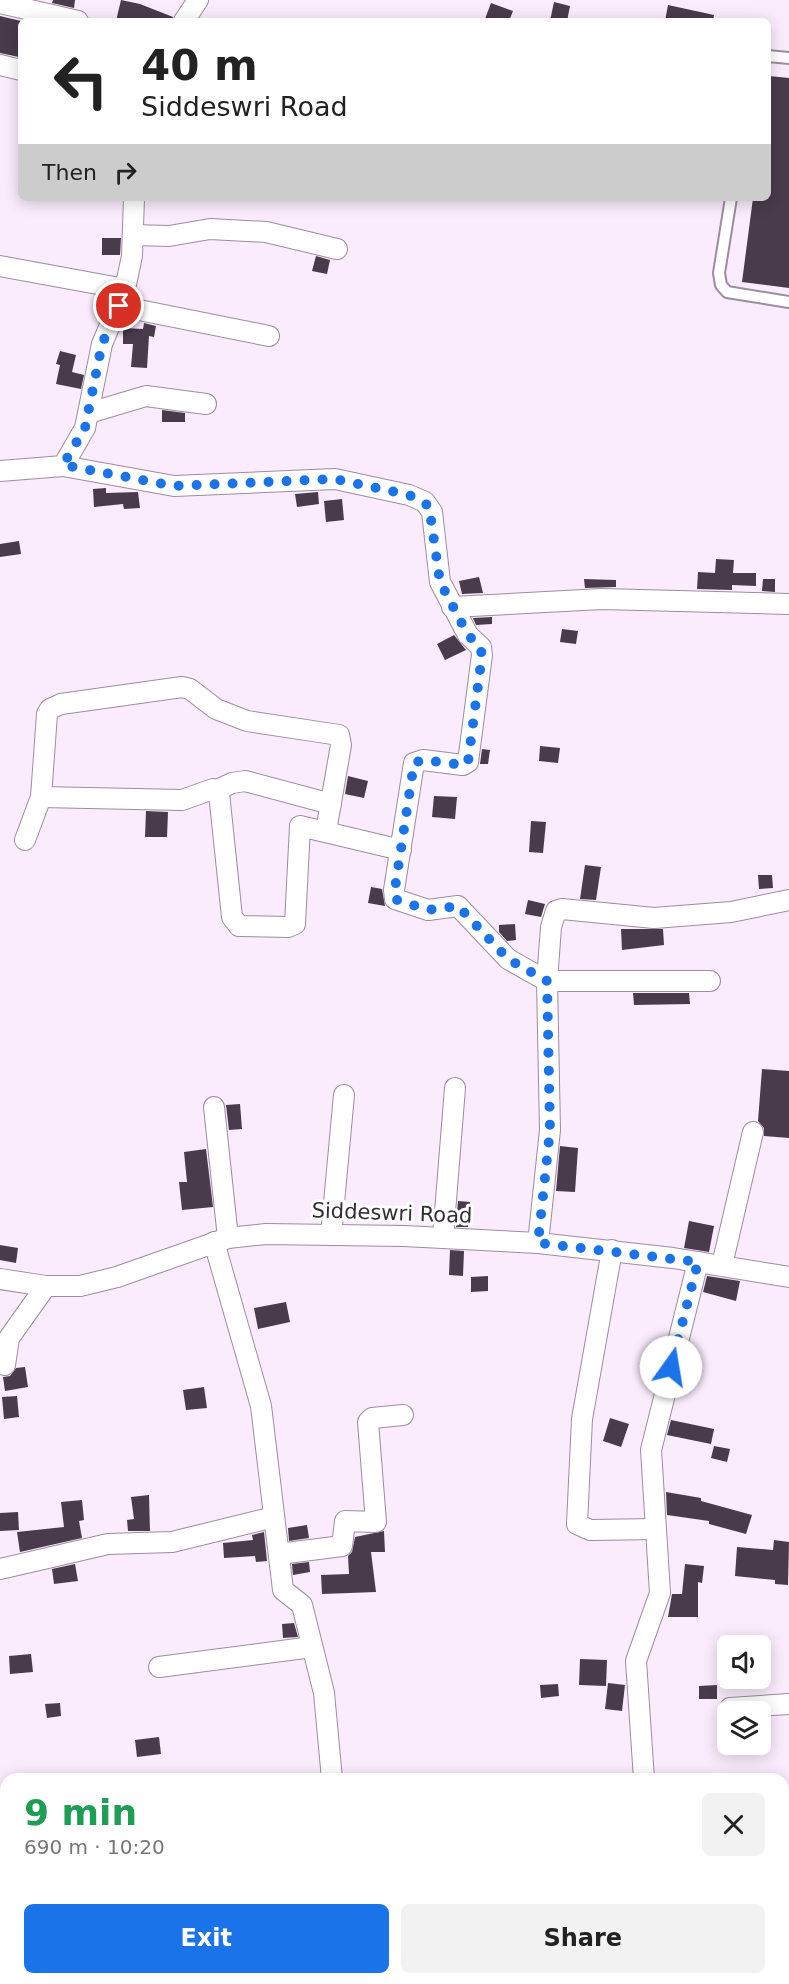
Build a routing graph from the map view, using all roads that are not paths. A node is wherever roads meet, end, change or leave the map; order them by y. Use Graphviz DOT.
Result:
graph roads {
  1 [pos="0,3"];
  2 [pos="65,18"];
  3 [pos="771,56"];
  4 [pos="789,58"];
  5 [pos="0,64"];
  6 [pos="18,69"];
  7 [pos="134,201"];
  8 [pos="731,201"];
  9 [pos="133,235"];
  10 [pos="337,249"];
  11 [pos="0,266"];
  12 [pos="122,297"];
  13 [pos="789,302"];
  14 [pos="269,336"];
  15 [pos="206,404"];
  16 [pos="89,413"];
  17 [pos="63,465"];
  18 [pos="0,471"];
  19 [pos="789,604"];
  20 [pos="452,607"];
  21 [pos="217,790"];
  22 [pos="41,797"];
  23 [pos="331,804"];
  24 [pos="326,831"];
  25 [pos="25,840"];
  26 [pos="401,850"];
  27 [pos="789,900"];
  28 [pos="547,981"];
  29 [pos="710,981"];
  30 [pos="455,1088"];
  31 [pos="344,1095"];
  32 [pos="214,1107"];
  33 [pos="753,1132"];
  34 [pos="331,1235"];
  35 [pos="443,1237"];
  36 [pos="221,1240"];
  37 [pos="538,1243"];
  38 [pos="612,1250"];
  39 [pos="698,1262"];
  40 [pos="722,1265"];
  41 [pos="789,1277"];
  42 [pos="0,1279"];
  43 [pos="46,1286"];
  44 [pos="5,1365"];
  45 [pos="403,1415"];
  46 [pos="274,1517"];
  47 [pos="656,1529"];
  48 [pos="279,1554"];
  49 [pos="0,1569"];
  50 [pos="312,1647"];
  51 [pos="159,1667"];
  52 [pos="789,1704"];
  53 [pos="771,1705"];
  54 [pos="331,1773"];
  55 [pos="644,1773"];
  1 -- 2 [label="street"];
  3 -- 4 [label="lane"];
  5 -- 6 [label="street"];
  7 -- 9 [label="street"];
  8 -- 13 [label="lane"];
  9 -- 10 [label="street"];
  9 -- 12 [label="street"];
  11 -- 12 [label="street"];
  12 -- 14 [label="street"];
  12 -- 16 [label="street"];
  15 -- 16 [label="street"];
  16 -- 17 [label="street"];
  17 -- 18 [label="street"];
  17 -- 20 [label="street"];
  19 -- 20 [label="street"];
  20 -- 26 [label="street"];
  21 -- 22 [label="street"];
  21 -- 23 [label="street"];
  21 -- 24 [label="street"];
  22 -- 23 [label="street"];
  22 -- 25 [label="street"];
  23 -- 24 [label="street"];
  24 -- 26 [label="street"];
  26 -- 28 [label="street"];
  27 -- 28 [label="street"];
  28 -- 29 [label="street"];
  28 -- 37 [label="street"];
  30 -- 35 [label="street"];
  31 -- 34 [label="street"];
  32 -- 36 [label="street"];
  33 -- 40 [label="street"];
  34 -- 35 [label="street, Siddeswri Road"];
  34 -- 36 [label="street, Siddeswri Road"];
  35 -- 37 [label="street, Siddeswri Road"];
  36 -- 43 [label="street, Siddeswri Road"];
  36 -- 46 [label="street"];
  37 -- 38 [label="street, Siddeswri Road"];
  38 -- 39 [label="street, Siddeswri Road"];
  38 -- 47 [label="street"];
  39 -- 40 [label="street, Siddeswri Road"];
  39 -- 47 [label="street"];
  40 -- 41 [label="street, Siddeswri Road"];
  42 -- 43 [label="street, Siddeswri Road"];
  43 -- 44 [label="street"];
  45 -- 48 [label="street"];
  46 -- 48 [label="street"];
  46 -- 49 [label="street"];
  47 -- 55 [label="street"];
  48 -- 50 [label="street"];
  50 -- 51 [label="street"];
  50 -- 54 [label="street"];
  52 -- 53 [label="street"];
}
